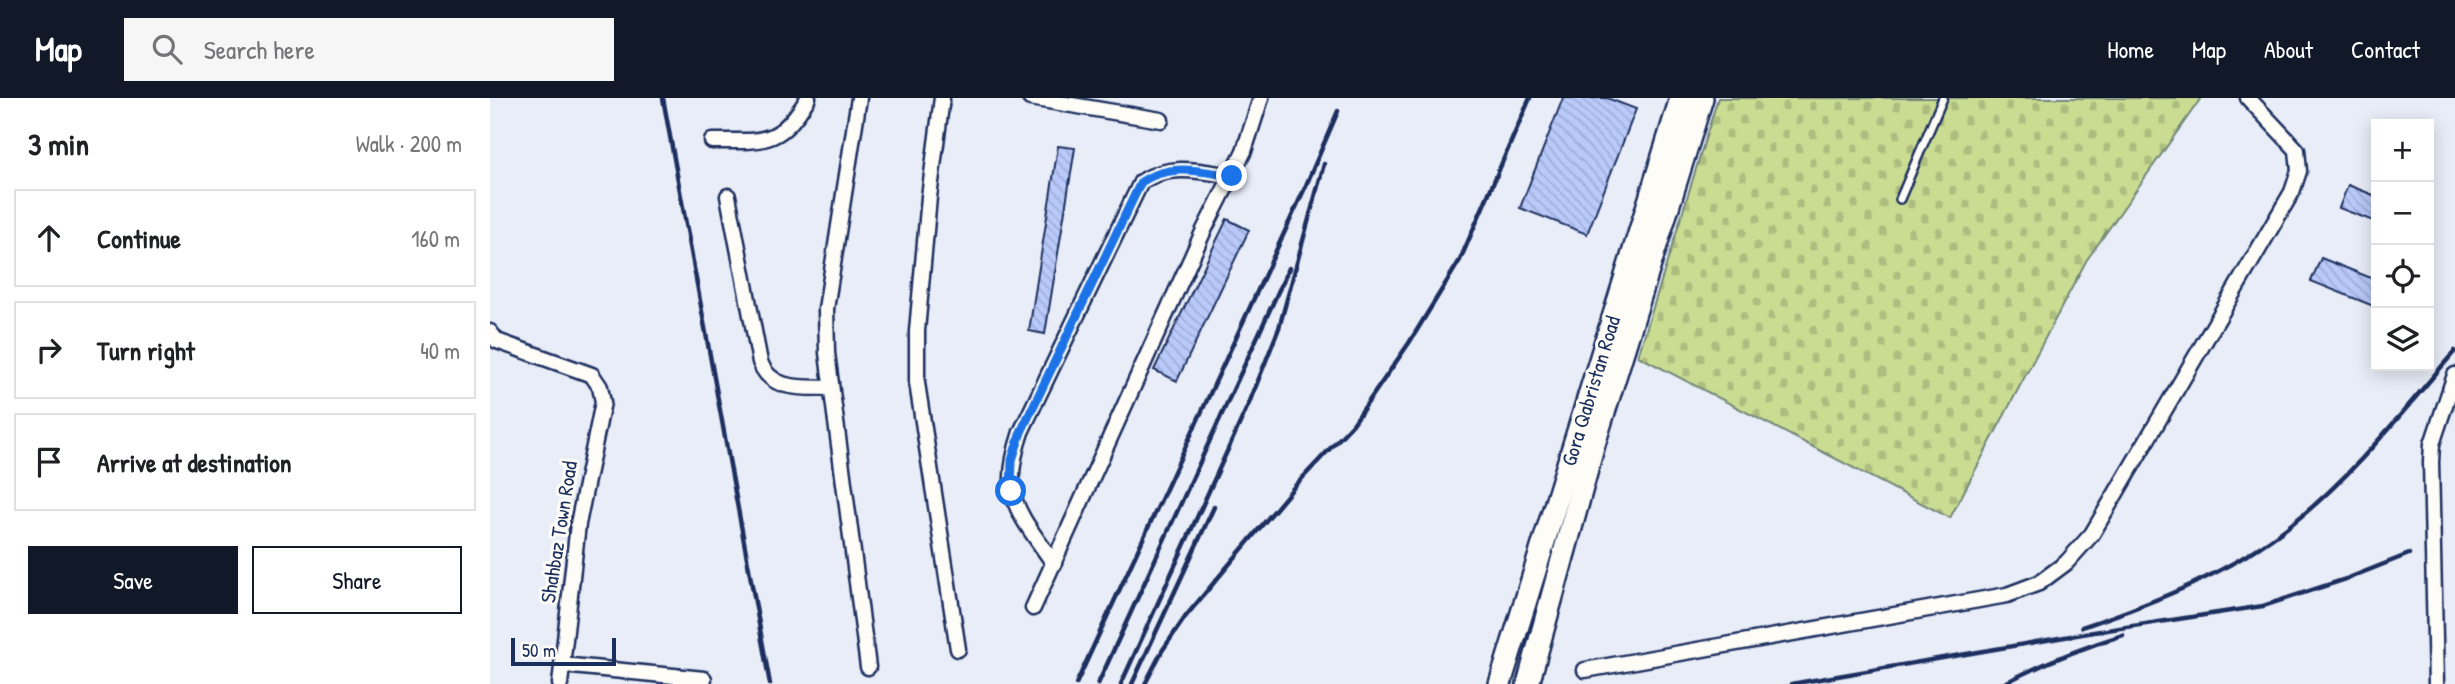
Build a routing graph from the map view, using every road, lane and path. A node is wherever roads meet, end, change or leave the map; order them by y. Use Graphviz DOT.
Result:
graph roads {
  1 [pos="808,98"];
  2 [pos="859,98"];
  3 [pos="942,98"];
  4 [pos="1030,98"];
  5 [pos="1261,98"];
  6 [pos="1681,98"];
  7 [pos="1702,98"];
  8 [pos="1943,98"];
  9 [pos="2248,98"];
  10 [pos="1161,120"];
  11 [pos="712,141"];
  12 [pos="1232,176"];
  13 [pos="728,195"];
  14 [pos="1900,199"];
  15 [pos="490,332"];
  16 [pos="2455,375"];
  17 [pos="831,388"];
  18 [pos="1054,564"];
  19 [pos="1033,608"];
  20 [pos="958,649"];
  21 [pos="562,666"];
  22 [pos="868,667"];
  23 [pos="1585,670"];
  24 [pos="704,679"];
  25 [pos="559,684"];
  26 [pos="1500,684"];
  27 [pos="1528,684"];
  28 [pos="2436,684"];
  1 -- 11 [label="street"];
  2 -- 17 [label="street"];
  3 -- 20 [label="street"];
  4 -- 10 [label="street"];
  5 -- 12 [label="street"];
  6 -- 26 [label="main road, Gora Qabristan Road"];
  7 -- 27 [label="main road, Gora Qabristan Road"];
  8 -- 14 [label="lane"];
  9 -- 23 [label="street"];
  12 -- 18 [label="street"];
  12 -- 18 [label="street"];
  13 -- 17 [label="street"];
  15 -- 21 [label="street, Shahbaz Town Road"];
  16 -- 28 [label="street"];
  17 -- 22 [label="street"];
  18 -- 19 [label="street"];
  21 -- 24 [label="street"];
  21 -- 25 [label="street, Shahbaz Town Road"];
}
